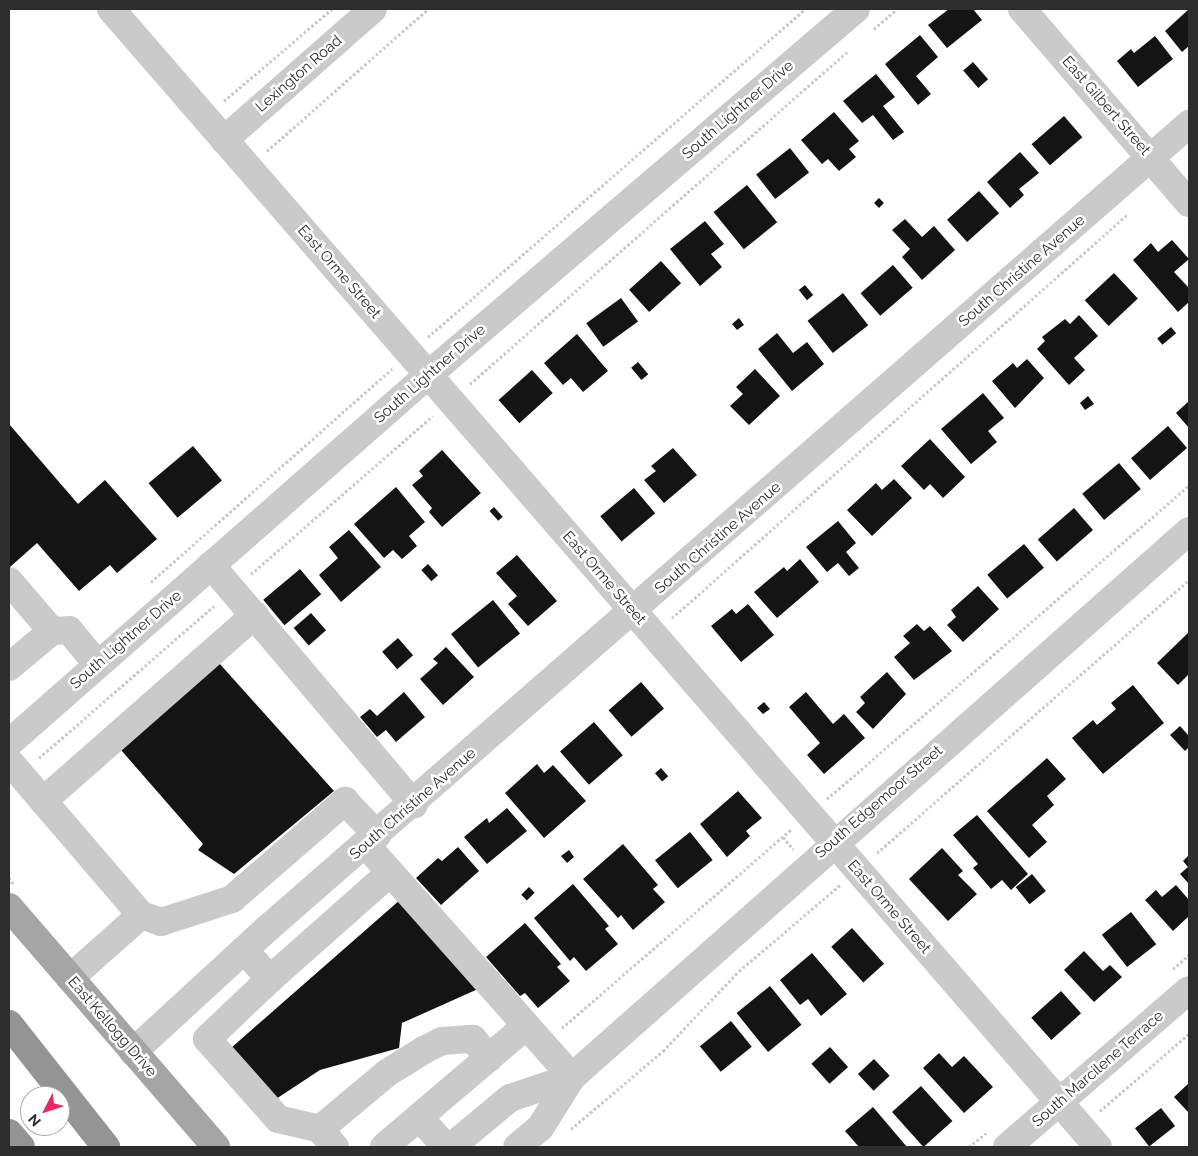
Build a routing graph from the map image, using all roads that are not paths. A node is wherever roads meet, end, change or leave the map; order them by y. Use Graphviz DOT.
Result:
graph roads {
  1 [pos="111,9"];
  2 [pos="373,9"];
  3 [pos="856,9"];
  4 [pos="1022,9"];
  5 [pos="1189,124"];
  6 [pos="224,140"];
  7 [pos="1150,158"];
  8 [pos="1189,203"];
  9 [pos="428,375"];
  10 [pos="1189,531"];
  11 [pos="212,565"];
  12 [pos="9,581"];
  13 [pos="633,612"];
  14 [pos="255,616"];
  15 [pos="52,631"];
  16 [pos="98,665"];
  17 [pos="9,667"];
  18 [pos="9,742"];
  19 [pos="9,761"];
  20 [pos="43,801"];
  21 [pos="414,804"];
  22 [pos="372,840"];
  23 [pos="833,843"];
  24 [pos="390,873"];
  25 [pos="9,907"];
  26 [pos="141,914"];
  27 [pos="284,914"];
  28 [pos="310,944"];
  29 [pos="244,950"];
  30 [pos="70,978"];
  31 [pos="270,979"];
  32 [pos="1189,990"];
  33 [pos="9,1024"];
  34 [pos="526,1026"];
  35 [pos="9,1040"];
  36 [pos="134,1052"];
  37 [pos="489,1058"];
  38 [pos="572,1077"];
  39 [pos="48,1086"];
  40 [pos="1059,1102"];
  41 [pos="70,1111"];
  42 [pos="419,1117"];
  43 [pos="9,1133"];
  44 [pos="1090,1137"];
  45 [pos="327,1138"];
  46 [pos="9,1144"];
  47 [pos="12,1147"];
  48 [pos="21,1147"];
  49 [pos="101,1147"];
  50 [pos="106,1147"];
  51 [pos="216,1147"];
  52 [pos="384,1147"];
  53 [pos="446,1147"];
  54 [pos="451,1147"];
  55 [pos="517,1147"];
  56 [pos="1007,1147"];
  1 -- 6 [label="street, East Orme Street"];
  2 -- 6 [label="street, Lexington Road"];
  3 -- 9 [label="street, South Lightner Drive"];
  4 -- 7 [label="street, East Gilbert Street"];
  5 -- 7 [label="street, South Christine Avenue"];
  6 -- 9 [label="street, East Orme Street"];
  7 -- 8 [label="street, East Gilbert Street"];
  7 -- 13 [label="street, South Christine Avenue"];
  9 -- 11 [label="street, South Lightner Drive"];
  9 -- 13 [label="street, East Orme Street"];
  10 -- 23 [label="street, South Edgemoor Street"];
  11 -- 14 [label="street"];
  11 -- 16 [label="street, South Lightner Drive"];
  12 -- 15 [label="street"];
  13 -- 21 [label="street, South Christine Avenue"];
  13 -- 23 [label="street, East Orme Street"];
  14 -- 20 [label="street"];
  14 -- 21 [label="street"];
  15 -- 16 [label="street"];
  15 -- 17 [label="street"];
  16 -- 18 [label="street, South Lightner Drive"];
  19 -- 20 [label="street"];
  20 -- 26 [label="street"];
  21 -- 22 [label="street, South Christine Avenue"];
  22 -- 24 [label="street"];
  22 -- 26 [label="street"];
  22 -- 27 [label="street, South Christine Avenue"];
  23 -- 38 [label="street, South Edgemoor Street"];
  23 -- 40 [label="street, East Orme Street"];
  24 -- 28 [label="street"];
  24 -- 34 [label="street"];
  25 -- 30 [label="main road, East Kellogg Drive"];
  26 -- 30 [label="street"];
  27 -- 28 [label="street"];
  27 -- 29 [label="street, South Christine Avenue"];
  28 -- 31 [label="street"];
  29 -- 31 [label="street"];
  29 -- 36 [label="street, South Christine Avenue"];
  30 -- 36 [label="main road, East Kellogg Drive"];
  31 -- 45 [label="street"];
  32 -- 40 [label="street, South Marcilene Terrace"];
  33 -- 50 [label="highway"];
  34 -- 37 [label="street"];
  34 -- 38 [label="street"];
  35 -- 39 [label="highway"];
  36 -- 51 [label="main road, East Kellogg Drive"];
  37 -- 42 [label="street"];
  37 -- 45 [label="street"];
  38 -- 54 [label="street, South Edgemoor Street"];
  38 -- 55 [label="street, South Edgemoor Street"];
  40 -- 44 [label="street, East Orme Street"];
  40 -- 56 [label="street, South Marcilene Terrace"];
  41 -- 49 [label="highway"];
  42 -- 52 [label="street"];
  42 -- 53 [label="street"];
  43 -- 48 [label="highway"];
  46 -- 47 [label="highway"];
}
